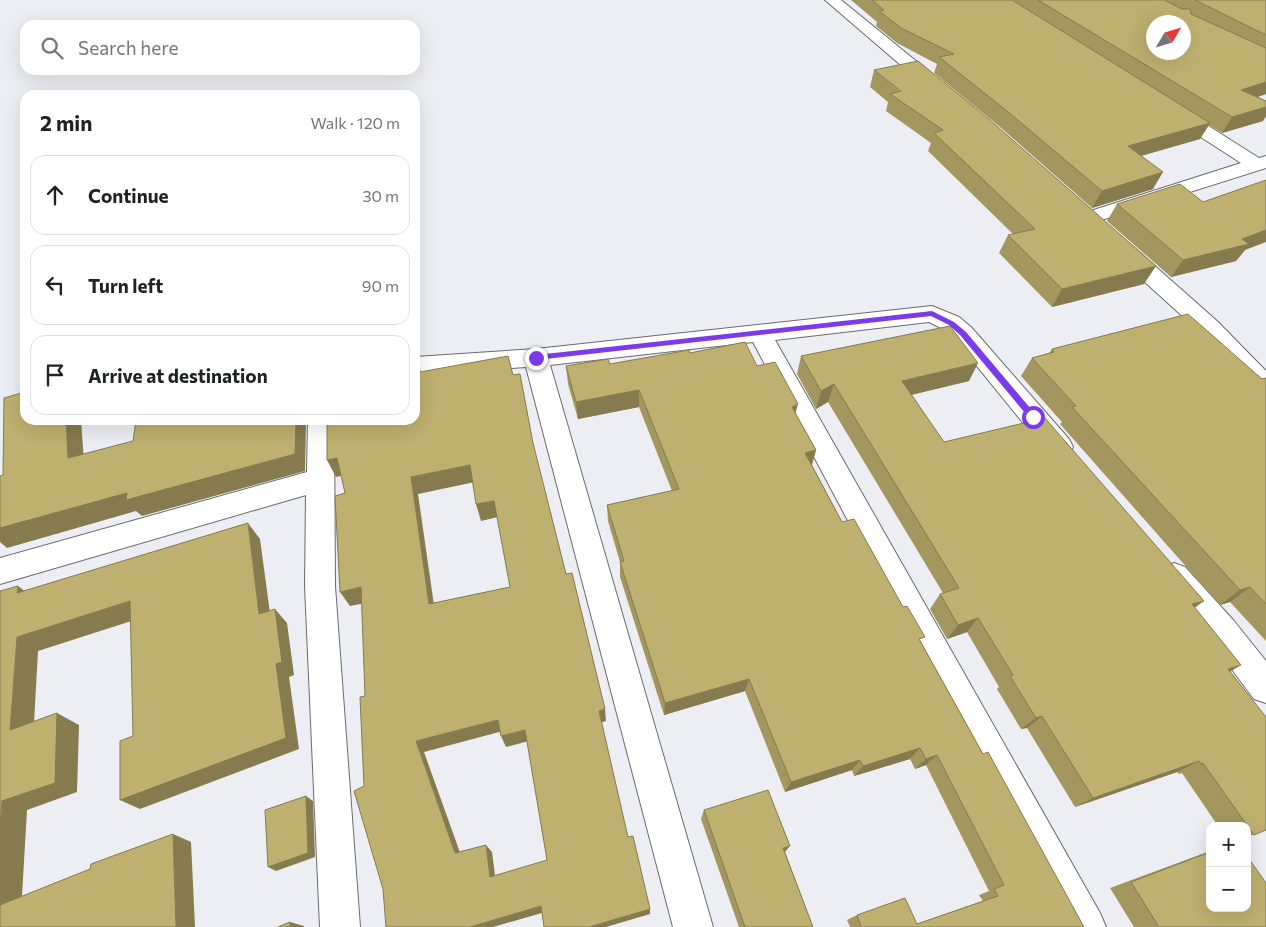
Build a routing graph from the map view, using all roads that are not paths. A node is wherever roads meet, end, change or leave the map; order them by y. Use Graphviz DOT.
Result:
graph roads {
  1 [pos="832,0"];
  2 [pos="954,101"];
  3 [pos="1164,106"];
  4 [pos="1262,163"];
  5 [pos="759,332"];
  6 [pos="536,358"];
  7 [pos="420,366"];
  8 [pos="1266,387"];
  9 [pos="321,425"];
  10 [pos="1072,462"];
  11 [pos="321,479"];
  12 [pos="1158,558"];
  13 [pos="0,571"];
  14 [pos="1266,686"];
  15 [pos="340,927"];
  16 [pos="692,927"];
  17 [pos="1086,927"];
  1 -- 2 [label="street"];
  3 -- 4 [label="street"];
  4 -- 8 [label="street"];
  5 -- 6 [label="street"];
  5 -- 10 [label="street"];
  5 -- 17 [label="street"];
  6 -- 7 [label="street"];
  6 -- 16 [label="street"];
  9 -- 11 [label="street"];
  11 -- 13 [label="street"];
  11 -- 15 [label="street"];
  12 -- 14 [label="street"];
}
